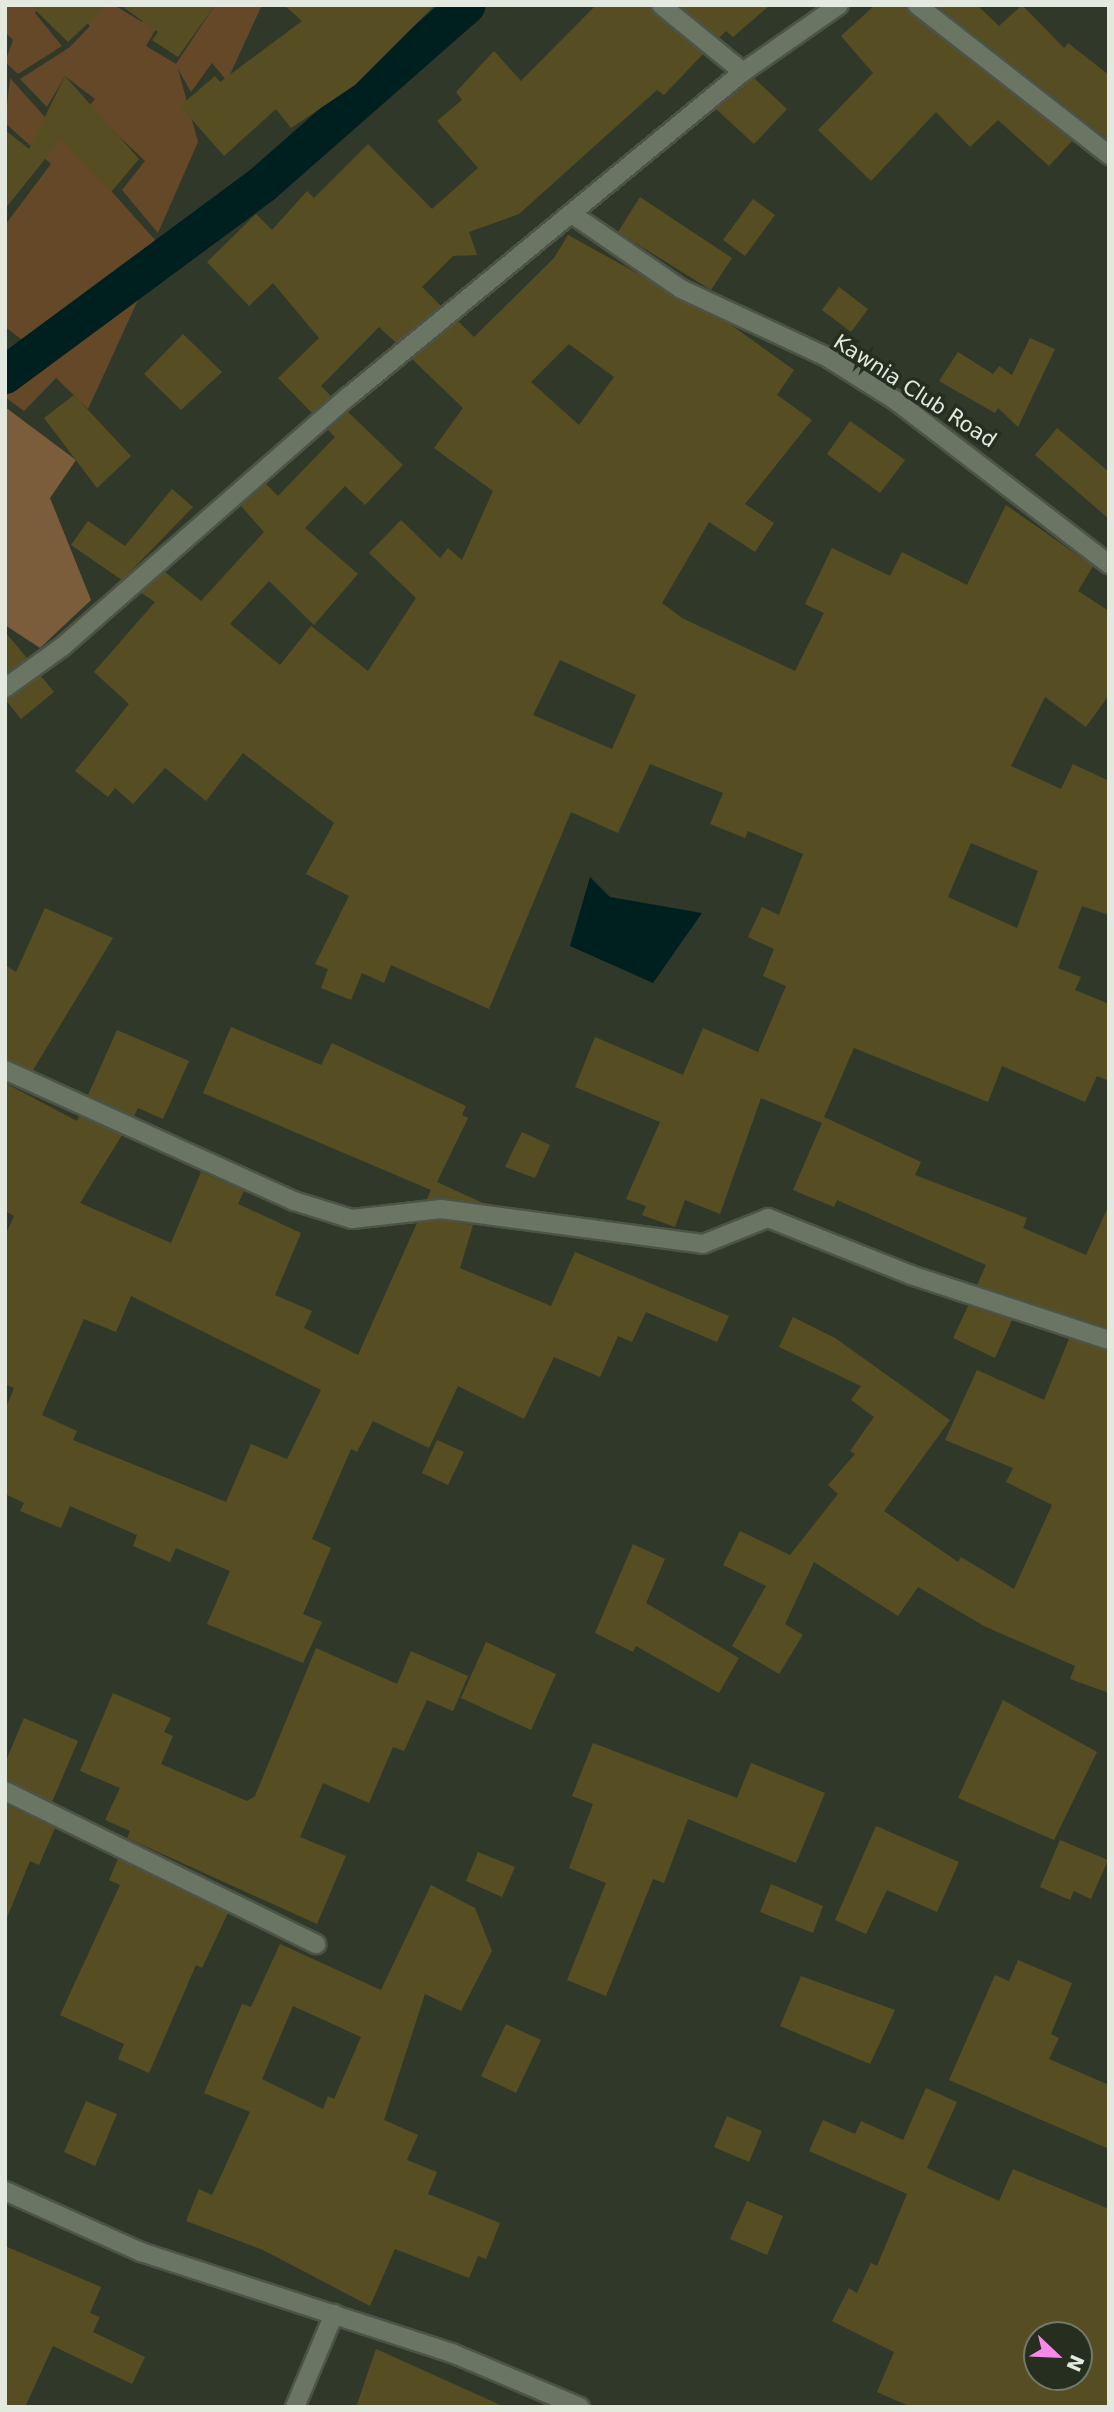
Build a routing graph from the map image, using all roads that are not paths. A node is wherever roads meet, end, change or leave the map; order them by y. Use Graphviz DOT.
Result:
graph roads {
  1 [pos="661,5"];
  2 [pos="839,5"];
  3 [pos="917,5"];
  4 [pos="743,72"];
  5 [pos="1109,155"];
  6 [pos="572,214"];
  7 [pos="1109,564"];
  8 [pos="5,688"];
  9 [pos="5,1070"];
  10 [pos="1109,1340"];
  11 [pos="5,1791"];
  12 [pos="316,1944"];
  13 [pos="5,2191"];
  14 [pos="334,2315"];
  15 [pos="295,2407"];
  16 [pos="580,2407"];
  1 -- 4 [label="street"];
  2 -- 4 [label="street"];
  3 -- 5 [label="street"];
  4 -- 6 [label="street"];
  6 -- 7 [label="street, Kawnia Club Road"];
  6 -- 8 [label="street"];
  9 -- 10 [label="street"];
  11 -- 12 [label="street"];
  13 -- 14 [label="street"];
  14 -- 15 [label="street"];
  14 -- 16 [label="street"];
}
